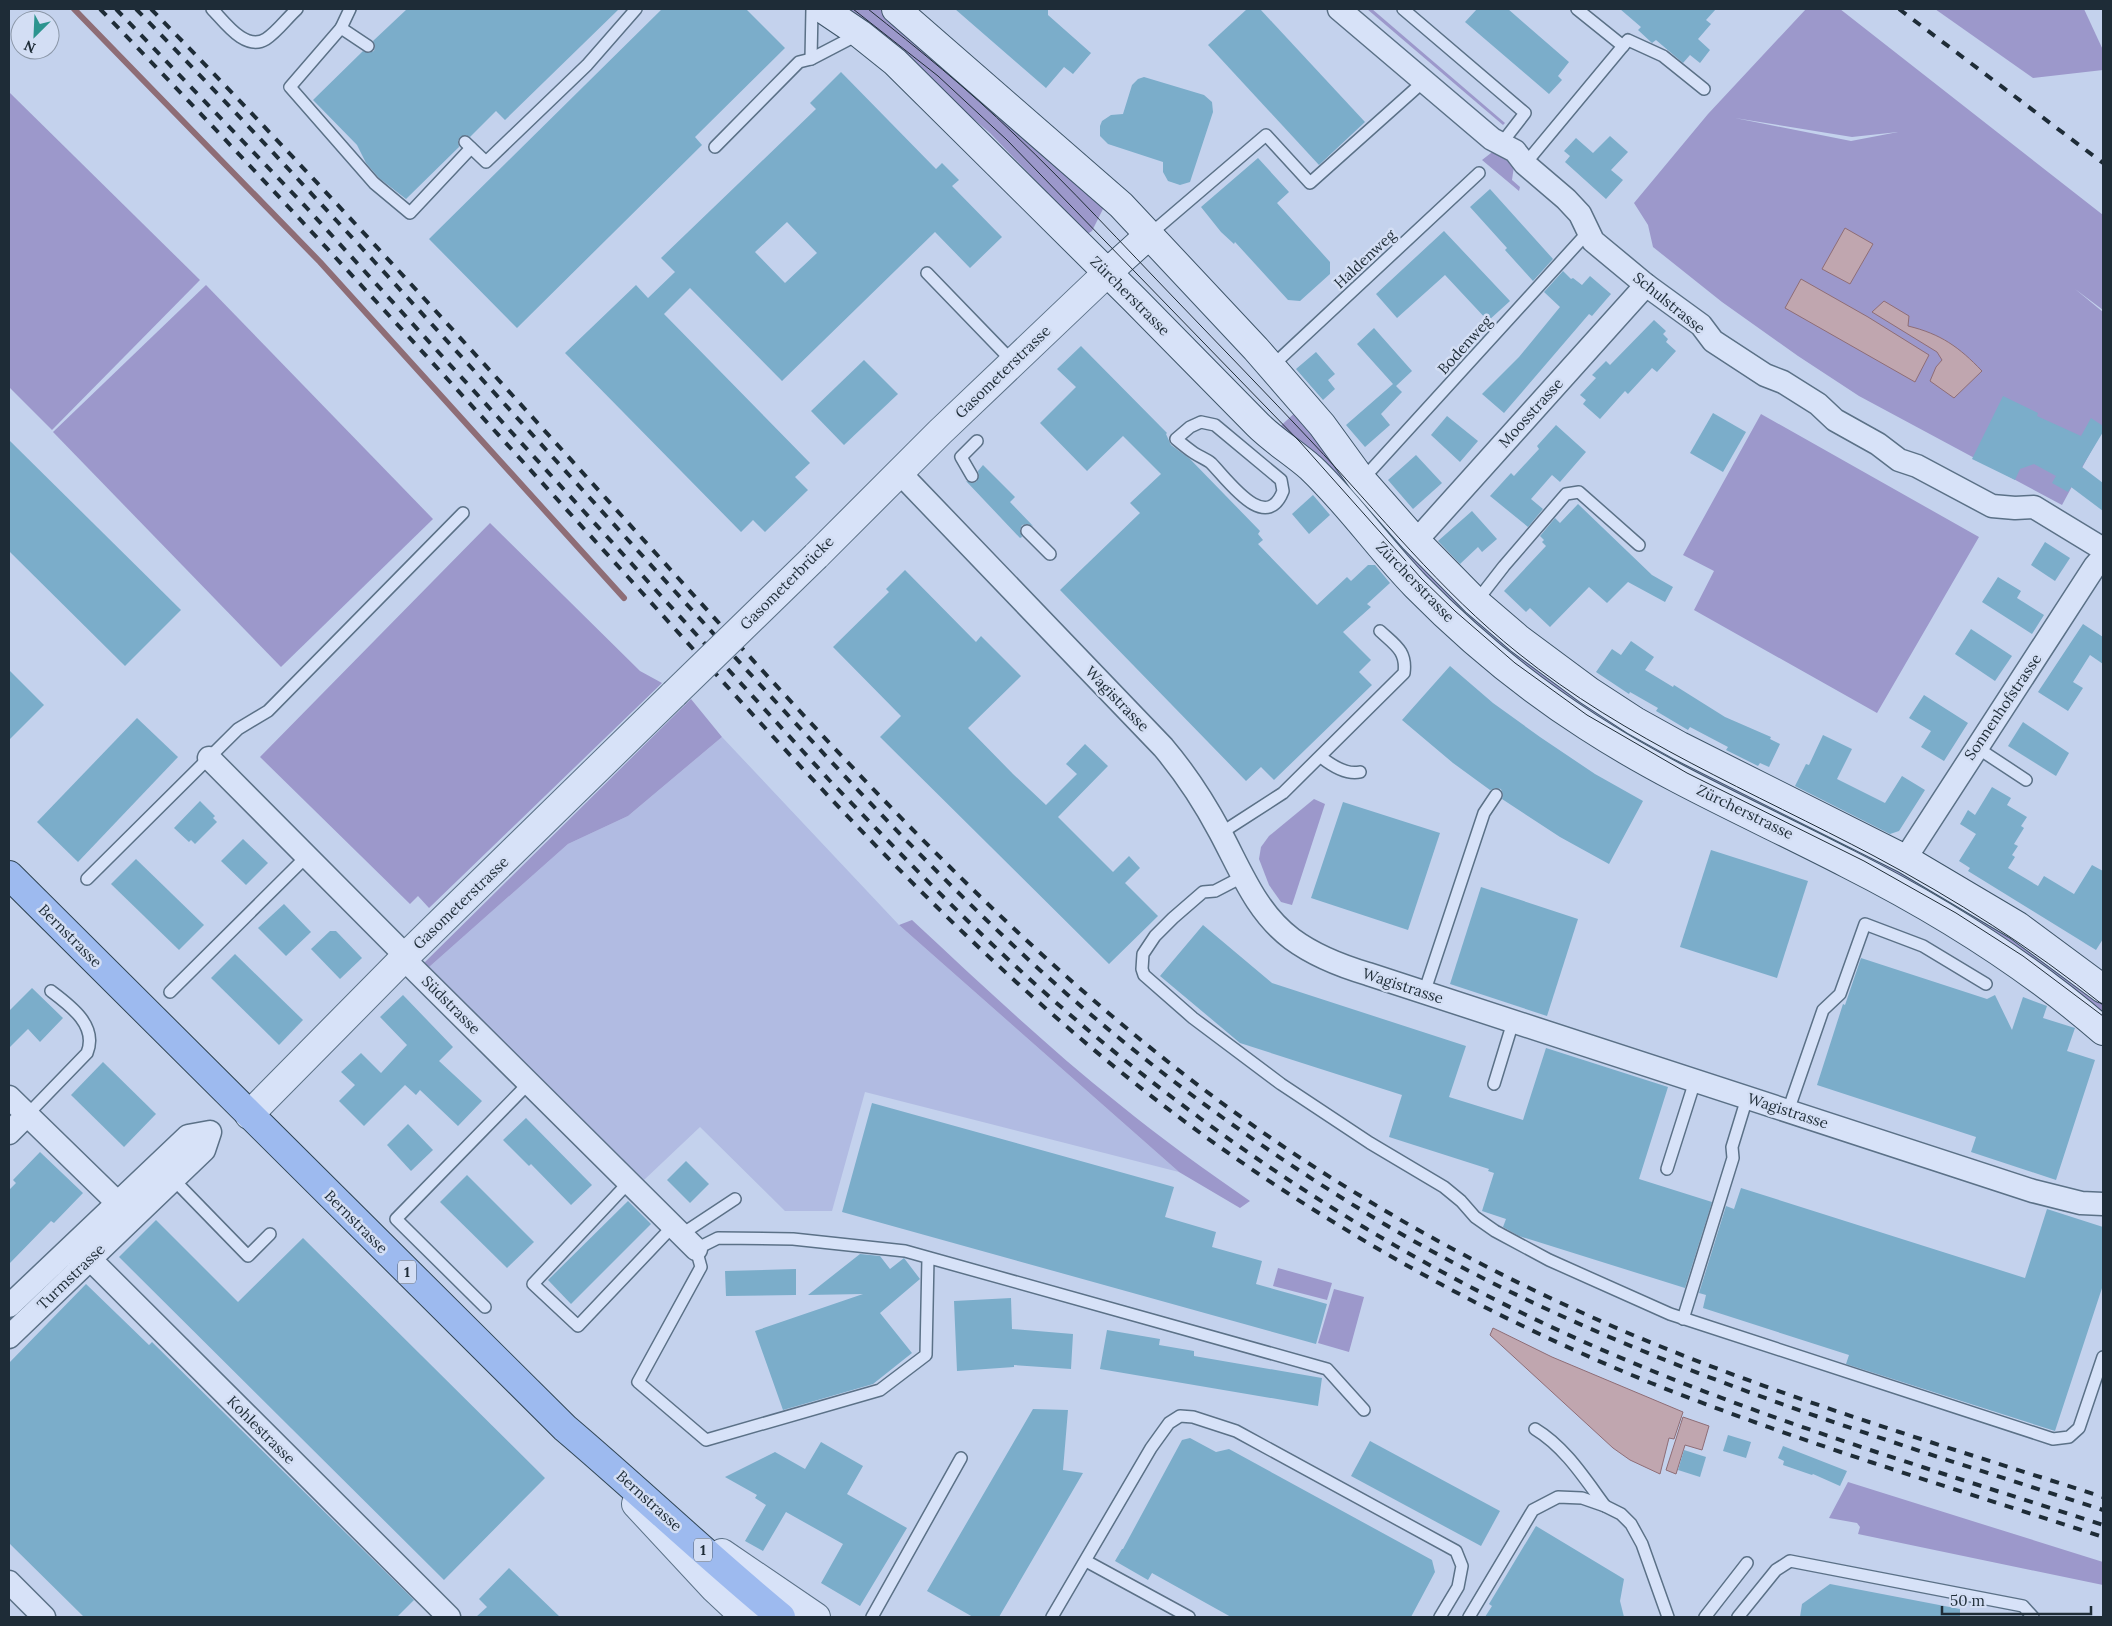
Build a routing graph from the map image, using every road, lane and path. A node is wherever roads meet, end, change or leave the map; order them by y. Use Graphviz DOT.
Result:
graph roads {
  1 [pos="212,9"];
  2 [pos="297,9"];
  3 [pos="350,9"];
  4 [pos="636,9"];
  5 [pos="812,9"];
  6 [pos="823,9"];
  7 [pos="896,9"];
  8 [pos="1339,9"];
  9 [pos="1403,9"];
  10 [pos="1577,9"];
  11 [pos="341,28"];
  12 [pos="860,34"];
  13 [pos="368,46"];
  14 [pos="1622,46"];
  15 [pos="811,59"];
  16 [pos="1423,82"];
  17 [pos="1704,89"];
  18 [pos="1501,144"];
  19 [pos="715,147"];
  20 [pos="1525,164"];
  21 [pos="1479,173"];
  22 [pos="1589,231"];
  23 [pos="1149,235"];
  24 [pos="1107,273"];
  25 [pos="927,274"];
  26 [pos="1646,285"];
  27 [pos="1013,362"];
  28 [pos="1271,367"];
  29 [pos="977,441"];
  30 [pos="899,472"];
  31 [pos="972,476"];
  32 [pos="1362,480"];
  33 [pos="1243,496"];
  34 [pos="463,513"];
  35 [pos="1027,531"];
  36 [pos="1414,540"];
  37 [pos="1638,545"];
  38 [pos="2103,549"];
  39 [pos="1050,554"];
  40 [pos="2103,557"];
  41 [pos="1476,602"];
  42 [pos="1380,631"];
  43 [pos="674,694"];
  44 [pos="1976,747"];
  45 [pos="1321,757"];
  46 [pos="209,758"];
  47 [pos="1360,772"];
  48 [pos="2026,780"];
  49 [pos="1496,795"];
  50 [pos="1220,833"];
  51 [pos="306,856"];
  52 [pos="1905,859"];
  53 [pos="9,876"];
  54 [pos="1242,877"];
  55 [pos="87,879"];
  56 [pos="405,957"];
  57 [pos="1986,984"];
  58 [pos="2103,989"];
  59 [pos="52,991"];
  60 [pos="170,992"];
  61 [pos="1424,993"];
  62 [pos="1513,1022"];
  63 [pos="2103,1031"];
  64 [pos="1695,1081"];
  65 [pos="529,1083"];
  66 [pos="1494,1084"];
  67 [pos="9,1097"];
  68 [pos="1747,1098"];
  69 [pos="1788,1112"];
  70 [pos="27,1115"];
  71 [pos="249,1115"];
  72 [pos="9,1133"];
  73 [pos="1667,1169"];
  74 [pos="174,1180"];
  75 [pos="629,1182"];
  76 [pos="735,1199"];
  77 [pos="116,1202"];
  78 [pos="2103,1204"];
  79 [pos="134,1218"];
  80 [pos="270,1234"];
  81 [pos="684,1236"];
  82 [pos="74,1243"];
  83 [pos="928,1258"];
  84 [pos="89,1259"];
  85 [pos="9,1306"];
  86 [pos="485,1307"];
  87 [pos="1683,1319"];
  88 [pos="9,1337"];
  89 [pos="2103,1358"];
  90 [pos="1364,1410"];
  91 [pos="565,1428"];
  92 [pos="1536,1429"];
  93 [pos="961,1458"];
  94 [pos="626,1480"];
  95 [pos="1605,1506"];
  96 [pos="1086,1561"];
  97 [pos="1747,1563"];
  98 [pos="9,1582"];
  99 [pos="44,1617"];
  100 [pos="449,1617"];
  101 [pos="745,1617"];
  102 [pos="782,1617"];
  103 [pos="816,1617"];
  104 [pos="872,1617"];
  105 [pos="1052,1617"];
  106 [pos="1189,1617"];
  107 [pos="1440,1617"];
  108 [pos="1469,1617"];
  109 [pos="1668,1617"];
  110 [pos="1705,1617"];
  111 [pos="1738,1617"];
  112 [pos="2033,1617"];
  1 -- 2 [label="lane"];
  3 -- 11 [label="lane"];
  4 -- 11 [label="lane"];
  5 -- 15 [label="lane"];
  6 -- 12 [label="main road, Zürcherstrasse"];
  7 -- 23 [label="main road, Zürcherstrasse"];
  8 -- 16 [label="street, Schulstrasse"];
  9 -- 18 [label="lane"];
  10 -- 14 [label="lane"];
  11 -- 13 [label="lane"];
  12 -- 15 [label="lane"];
  12 -- 24 [label="main road, Zürcherstrasse"];
  14 -- 17 [label="lane"];
  14 -- 20 [label="lane"];
  15 -- 19 [label="lane"];
  16 -- 18 [label="street, Schulstrasse"];
  16 -- 23 [label="lane"];
  18 -- 20 [label="street, Schulstrasse"];
  20 -- 22 [label="street, Schulstrasse"];
  21 -- 28 [label="lane, Haldenweg"];
  22 -- 26 [label="street, Schulstrasse"];
  22 -- 32 [label="lane, Bodenweg"];
  23 -- 24 [label="main road, Gasometerstrasse"];
  23 -- 28 [label="main road, Zürcherstrasse"];
  24 -- 27 [label="main road, Gasometerstrasse"];
  24 -- 63 [label="main road, Zürcherstrasse"];
  25 -- 27 [label="lane"];
  26 -- 36 [label="street, Moosstrasse"];
  26 -- 38 [label="street, Schulstrasse"];
  27 -- 30 [label="main road, Gasometerstrasse"];
  28 -- 32 [label="main road, Zürcherstrasse"];
  29 -- 31 [label="lane"];
  30 -- 43 [label="main road, Gasometerbrücke, bridge"];
  30 -- 50 [label="street, Wagistrasse"];
  32 -- 36 [label="main road, Zürcherstrasse"];
  33 -- 33 [label="lane"];
  34 -- 46 [label="lane"];
  35 -- 39 [label="lane"];
  36 -- 41 [label="main road, Zürcherstrasse"];
  37 -- 41 [label="lane"];
  40 -- 44 [label="street, Sonnenhofstrasse"];
  41 -- 52 [label="main road, Zürcherstrasse"];
  42 -- 45 [label="lane"];
  43 -- 56 [label="main road, Gasometerstrasse"];
  44 -- 48 [label="lane"];
  44 -- 52 [label="street, Sonnenhofstrasse"];
  45 -- 47 [label="lane"];
  45 -- 50 [label="lane"];
  46 -- 51 [label="street, Südstrasse"];
  46 -- 55 [label="lane"];
  49 -- 61 [label="lane"];
  50 -- 54 [label="street, Wagistrasse"];
  51 -- 56 [label="street, Südstrasse"];
  51 -- 60 [label="lane"];
  52 -- 58 [label="main road, Zürcherstrasse"];
  53 -- 71 [label="main road, Bernstrasse / 1"];
  54 -- 61 [label="street, Wagistrasse"];
  54 -- 87 [label="lane"];
  56 -- 65 [label="street, Südstrasse"];
  56 -- 71 [label="main road, Gasometerstrasse"];
  57 -- 69 [label="lane"];
  59 -- 70 [label="lane"];
  61 -- 62 [label="street, Wagistrasse"];
  62 -- 64 [label="street, Wagistrasse"];
  62 -- 66 [label="lane"];
  64 -- 68 [label="street, Wagistrasse"];
  64 -- 73 [label="lane"];
  65 -- 75 [label="street, Südstrasse"];
  65 -- 86 [label="lane"];
  67 -- 70 [label="street"];
  68 -- 69 [label="street, Wagistrasse"];
  68 -- 87 [label="lane"];
  69 -- 78 [label="street, Wagistrasse"];
  70 -- 72 [label="street"];
  70 -- 77 [label="street"];
  71 -- 91 [label="main road, Bernstrasse / 1"];
  74 -- 77 [label="street, Turmstrasse"];
  74 -- 79 [label="street, Turmstrasse"];
  74 -- 80 [label="lane"];
  75 -- 81 [label="street, Südstrasse"];
  75 -- 81 [label="lane"];
  76 -- 81 [label="lane"];
  77 -- 79 [label="street"];
  77 -- 82 [label="street, Turmstrasse"];
  79 -- 84 [label="street, Turmstrasse"];
  81 -- 83 [label="lane"];
  81 -- 83 [label="lane"];
  82 -- 84 [label="street, Kohlestrasse"];
  82 -- 85 [label="street, Turmstrasse"];
  83 -- 90 [label="lane"];
  84 -- 88 [label="street, Turmstrasse"];
  84 -- 100 [label="street, Kohlestrasse"];
  87 -- 89 [label="lane"];
  91 -- 94 [label="main road, Bernstrasse / 1"];
  91 -- 101 [label="main road"];
  92 -- 95 [label="lane"];
  93 -- 104 [label="lane"];
  94 -- 102 [label="main road, Bernstrasse / 1"];
  94 -- 103 [label="main road"];
  95 -- 108 [label="lane"];
  95 -- 109 [label="lane"];
  96 -- 105 [label="lane"];
  96 -- 106 [label="lane"];
  96 -- 107 [label="lane"];
  97 -- 110 [label="lane"];
  98 -- 99 [label="street"];
  111 -- 112 [label="lane"];
}
